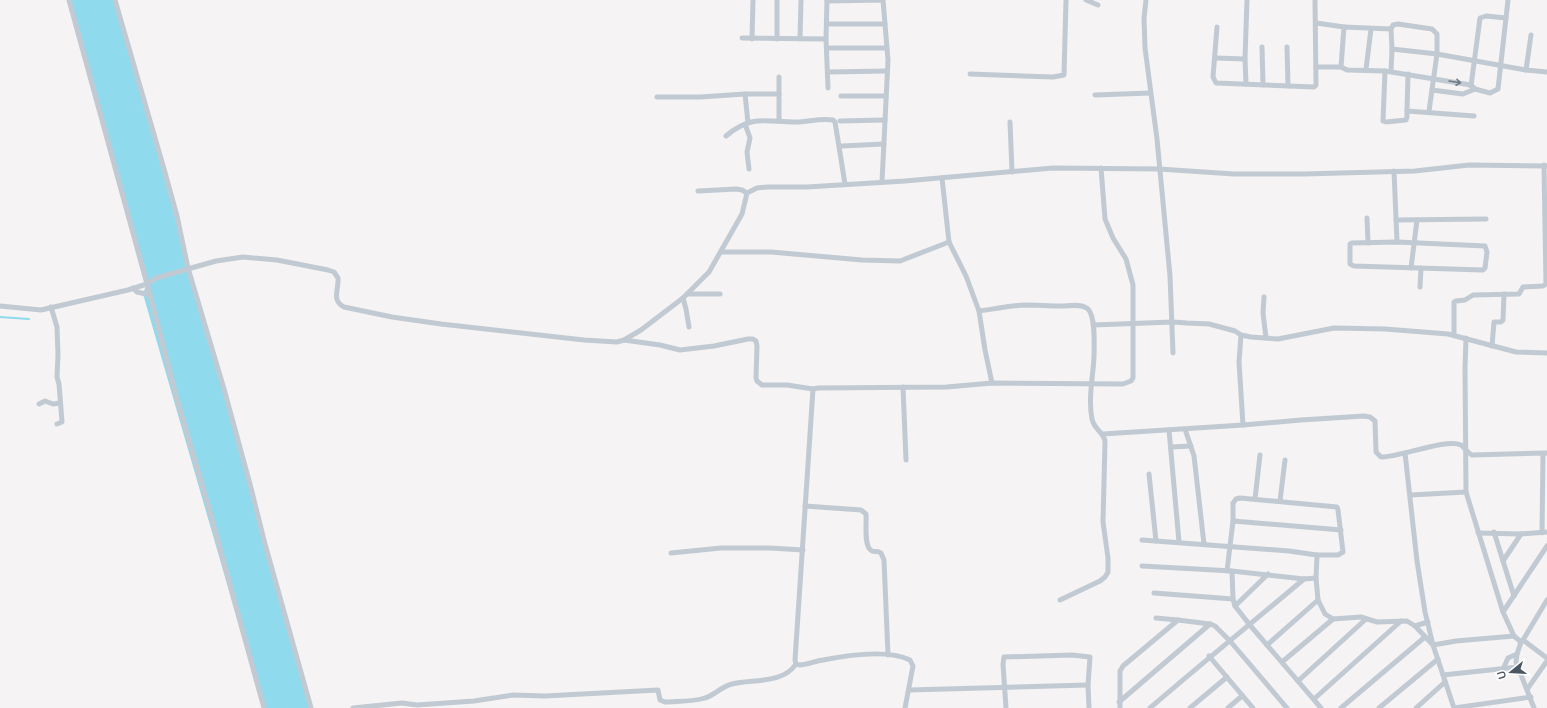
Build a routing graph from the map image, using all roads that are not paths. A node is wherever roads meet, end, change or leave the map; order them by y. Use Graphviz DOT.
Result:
graph roads {
  1 [pos="69,0"];
  2 [pos="115,0"];
  3 [pos="753,0"];
  4 [pos="777,0"];
  5 [pos="801,0"];
  6 [pos="827,0"];
  7 [pos="1066,0"];
  8 [pos="1086,0"];
  9 [pos="1146,0"];
  10 [pos="1247,0"];
  11 [pos="1315,0"];
  12 [pos="1508,0"];
  13 [pos="1098,5"];
  14 [pos="1506,18"];
  15 [pos="1316,23"];
  16 [pos="826,24"];
  17 [pos="885,24"];
  18 [pos="1217,27"];
  19 [pos="1344,27"];
  20 [pos="1371,29"];
  21 [pos="1391,30"];
  22 [pos="1531,35"];
  23 [pos="742,38"];
  24 [pos="752,38"];
  25 [pos="776,39"];
  26 [pos="800,39"];
  27 [pos="826,39"];
  28 [pos="1262,47"];
  29 [pos="1287,47"];
  30 [pos="827,48"];
  31 [pos="887,48"];
  32 [pos="1392,49"];
  33 [pos="1437,54"];
  34 [pos="1215,58"];
  35 [pos="1245,59"];
  36 [pos="1475,60"];
  37 [pos="1500,65"];
  38 [pos="1316,67"];
  39 [pos="1341,67"];
  40 [pos="1366,69"];
  41 [pos="1526,70"];
  42 [pos="887,71"];
  43 [pos="1385,71"];
  44 [pos="1391,71"];
  45 [pos="828,72"];
  46 [pos="1547,72"];
  47 [pos="970,74"];
  48 [pos="1408,74"];
  49 [pos="779,77"];
  50 [pos="1433,79"];
  51 [pos="1246,84"];
  52 [pos="1262,85"];
  53 [pos="1471,85"];
  54 [pos="1288,86"];
  55 [pos="828,88"];
  56 [pos="1432,90"];
  57 [pos="1473,90"];
  58 [pos="1150,93"];
  59 [pos="745,94"];
  60 [pos="779,94"];
  61 [pos="1095,94"];
  62 [pos="841,96"];
  63 [pos="886,96"];
  64 [pos="658,97"];
  65 [pos="1407,111"];
  66 [pos="1429,111"];
  67 [pos="1474,116"];
  68 [pos="885,120"];
  69 [pos="779,121"];
  70 [pos="840,121"];
  71 [pos="1010,122"];
  72 [pos="746,123"];
  73 [pos="726,136"];
  74 [pos="884,144"];
  75 [pos="842,146"];
  76 [pos="1545,166"];
  77 [pos="1101,168"];
  78 [pos="749,169"];
  79 [pos="1159,169"];
  80 [pos="1394,171"];
  81 [pos="1012,172"];
  82 [pos="942,178"];
  83 [pos="882,182"];
  84 [pos="845,184"];
  85 [pos="698,191"];
  86 [pos="747,193"];
  87 [pos="1367,218"];
  88 [pos="1486,219"];
  89 [pos="1396,220"];
  90 [pos="1417,220"];
  91 [pos="949,242"];
  92 [pos="1397,242"];
  93 [pos="1368,243"];
  94 [pos="1413,243"];
  95 [pos="721,252"];
  96 [pos="188,268"];
  97 [pos="1411,268"];
  98 [pos="1421,268"];
  99 [pos="147,284"];
  100 [pos="1420,287"];
  101 [pos="133,288"];
  102 [pos="688,294"];
  103 [pos="720,294"];
  104 [pos="1504,294"];
  105 [pos="150,295"];
  106 [pos="683,298"];
  107 [pos="1264,298"];
  108 [pos="0,306"];
  109 [pos="51,307"];
  110 [pos="979,311"];
  111 [pos="1173,322"];
  112 [pos="1133,324"];
  113 [pos="1093,325"];
  114 [pos="689,327"];
  115 [pos="1241,335"];
  116 [pos="1454,336"];
  117 [pos="1266,338"];
  118 [pos="1466,338"];
  119 [pos="624,340"];
  120 [pos="1492,346"];
  121 [pos="1173,353"];
  122 [pos="1547,353"];
  123 [pos="992,383"];
  124 [pos="1091,384"];
  125 [pos="903,387"];
  126 [pos="813,389"];
  127 [pos="60,403"];
  128 [pos="39,404"];
  129 [pos="57,424"];
  130 [pos="1243,426"];
  131 [pos="1185,429"];
  132 [pos="1169,430"];
  133 [pos="1103,434"];
  134 [pos="1191,446"];
  135 [pos="1171,447"];
  136 [pos="1465,448"];
  137 [pos="1405,453"];
  138 [pos="1545,453"];
  139 [pos="1260,455"];
  140 [pos="906,460"];
  141 [pos="1285,460"];
  142 [pos="1149,474"];
  143 [pos="1466,492"];
  144 [pos="1411,495"];
  145 [pos="1255,499"];
  146 [pos="1280,501"];
  147 [pos="806,506"];
  148 [pos="1233,522"];
  149 [pos="1341,530"];
  150 [pos="1494,532"];
  151 [pos="1545,532"];
  152 [pos="1478,533"];
  153 [pos="1521,534"];
  154 [pos="1142,540"];
  155 [pos="1156,540"];
  156 [pos="1179,542"];
  157 [pos="1204,544"];
  158 [pos="1230,546"];
  159 [pos="1547,546"];
  160 [pos="803,550"];
  161 [pos="671,553"];
  162 [pos="1317,555"];
  163 [pos="1503,561"];
  164 [pos="1142,566"];
  165 [pos="1230,571"];
  166 [pos="1268,574"];
  167 [pos="1316,578"];
  168 [pos="1304,579"];
  169 [pos="1154,593"];
  170 [pos="1514,596"];
  171 [pos="1233,599"];
  172 [pos="1060,600"];
  173 [pos="1318,600"];
  174 [pos="1547,600"];
  175 [pos="1235,606"];
  176 [pos="1504,612"];
  177 [pos="1156,618"];
  178 [pos="1333,619"];
  179 [pos="1366,619"];
  180 [pos="1178,620"];
  181 [pos="1402,621"];
  182 [pos="1428,622"];
  183 [pos="1210,624"];
  184 [pos="1249,624"];
  185 [pos="1415,626"];
  186 [pos="1514,636"];
  187 [pos="1425,637"];
  188 [pos="1230,641"];
  189 [pos="1522,641"];
  190 [pos="1267,645"];
  191 [pos="1433,645"];
  192 [pos="1517,654"];
  193 [pos="888,655"];
  194 [pos="1209,656"];
  195 [pos="1438,659"];
  196 [pos="1547,659"];
  197 [pos="1282,662"];
  198 [pos="796,664"];
  199 [pos="1518,667"];
  200 [pos="1503,669"];
  201 [pos="1444,675"];
  202 [pos="1227,677"];
  203 [pos="1298,681"];
  204 [pos="1445,682"];
  205 [pos="1088,685"];
  206 [pos="1005,686"];
  207 [pos="1528,688"];
  208 [pos="909,690"];
  209 [pos="1242,696"];
  210 [pos="1531,697"];
  211 [pos="1314,699"];
  212 [pos="1119,702"];
  213 [pos="264,708"];
  214 [pos="312,708"];
  215 [pos="353,708"];
  216 [pos="905,708"];
  217 [pos="1006,708"];
  218 [pos="1089,708"];
  219 [pos="1120,708"];
  220 [pos="1150,708"];
  221 [pos="1190,708"];
  222 [pos="1228,708"];
  223 [pos="1253,708"];
  224 [pos="1287,708"];
  225 [pos="1322,708"];
  226 [pos="1341,708"];
  227 [pos="1379,708"];
  228 [pos="1416,708"];
  229 [pos="1534,708"];
  1 -- 99 [label="street"];
  2 -- 96 [label="street"];
  3 -- 24 [label="street"];
  4 -- 25 [label="street"];
  5 -- 26 [label="street"];
  6 -- 16 [label="street"];
  6 -- 17 [label="street"];
  7 -- 47 [label="street"];
  8 -- 13 [label="street"];
  9 -- 58 [label="street"];
  10 -- 35 [label="street"];
  11 -- 15 [label="street"];
  12 -- 14 [label="street"];
  14 -- 36 [label="street"];
  14 -- 37 [label="street"];
  15 -- 19 [label="street"];
  15 -- 38 [label="street"];
  16 -- 17 [label="street"];
  16 -- 27 [label="street"];
  17 -- 31 [label="street"];
  18 -- 34 [label="street"];
  19 -- 20 [label="street"];
  19 -- 39 [label="street"];
  20 -- 21 [label="street"];
  20 -- 40 [label="street"];
  21 -- 32 [label="street"];
  21 -- 33 [label="street"];
  22 -- 41 [label="street"];
  23 -- 24 [label="street"];
  24 -- 25 [label="street"];
  25 -- 26 [label="street"];
  26 -- 27 [label="street"];
  27 -- 30 [label="street"];
  28 -- 52 [label="street"];
  29 -- 54 [label="street"];
  30 -- 31 [label="street"];
  30 -- 45 [label="street"];
  31 -- 42 [label="street"];
  32 -- 33 [label="street"];
  32 -- 44 [label="street"];
  33 -- 36 [label="street"];
  33 -- 50 [label="street"];
  34 -- 35 [label="street"];
  34 -- 51 [label="street"];
  35 -- 51 [label="street"];
  36 -- 37 [label="street"];
  36 -- 53 [label="street"];
  37 -- 41 [label="street"];
  37 -- 57 [label="street"];
  38 -- 39 [label="street"];
  38 -- 54 [label="street"];
  39 -- 40 [label="street"];
  40 -- 43 [label="street"];
  41 -- 46 [label="street"];
  42 -- 45 [label="street"];
  42 -- 63 [label="street"];
  43 -- 44 [label="street"];
  43 -- 65 [label="street"];
  44 -- 48 [label="street"];
  45 -- 55 [label="street"];
  48 -- 50 [label="street"];
  48 -- 65 [label="street"];
  49 -- 60 [label="street"];
  50 -- 53 [label="street, one-way"];
  50 -- 56 [label="street"];
  51 -- 52 [label="street"];
  52 -- 54 [label="street"];
  53 -- 57 [label="street"];
  56 -- 57 [label="street"];
  56 -- 66 [label="street"];
  58 -- 61 [label="street"];
  58 -- 79 [label="street"];
  59 -- 60 [label="street"];
  59 -- 64 [label="street"];
  59 -- 72 [label="street"];
  60 -- 69 [label="street"];
  62 -- 63 [label="street"];
  63 -- 68 [label="street"];
  65 -- 66 [label="street"];
  66 -- 67 [label="street"];
  68 -- 70 [label="street"];
  68 -- 74 [label="street"];
  69 -- 72 [label="street"];
  69 -- 84 [label="street"];
  71 -- 81 [label="street"];
  72 -- 73 [label="street"];
  72 -- 78 [label="street"];
  74 -- 75 [label="street"];
  74 -- 83 [label="street"];
  76 -- 80 [label="street"];
  76 -- 104 [label="street"];
  77 -- 79 [label="street"];
  77 -- 81 [label="street"];
  77 -- 112 [label="street"];
  79 -- 80 [label="street"];
  79 -- 111 [label="street"];
  80 -- 89 [label="street"];
  81 -- 82 [label="street"];
  82 -- 83 [label="street"];
  82 -- 91 [label="street"];
  83 -- 84 [label="street"];
  84 -- 86 [label="street"];
  85 -- 86 [label="street"];
  86 -- 95 [label="street"];
  87 -- 93 [label="street"];
  88 -- 90 [label="street"];
  89 -- 90 [label="street"];
  89 -- 92 [label="street"];
  90 -- 94 [label="street"];
  91 -- 95 [label="street"];
  91 -- 110 [label="street"];
  92 -- 93 [label="street"];
  92 -- 94 [label="street"];
  93 -- 97 [label="street"];
  94 -- 97 [label="street"];
  94 -- 98 [label="street"];
  95 -- 102 [label="street"];
  96 -- 99 [label="street"];
  96 -- 119 [label="street"];
  96 -- 214 [label="street"];
  97 -- 98 [label="street"];
  98 -- 100 [label="street"];
  99 -- 101 [label="street"];
  99 -- 105 [label="street"];
  101 -- 105 [label="street"];
  101 -- 109 [label="street"];
  102 -- 103 [label="street"];
  102 -- 106 [label="street"];
  104 -- 116 [label="street"];
  104 -- 120 [label="street"];
  105 -- 213 [label="street"];
  106 -- 114 [label="street"];
  106 -- 119 [label="street"];
  107 -- 117 [label="street"];
  108 -- 109 [label="street"];
  109 -- 127 [label="street"];
  110 -- 113 [label="street"];
  110 -- 123 [label="street"];
  111 -- 112 [label="street"];
  111 -- 115 [label="street"];
  111 -- 121 [label="street"];
  112 -- 113 [label="street"];
  112 -- 124 [label="street"];
  113 -- 124 [label="street"];
  115 -- 117 [label="street"];
  115 -- 130 [label="street"];
  116 -- 117 [label="street"];
  116 -- 118 [label="street"];
  118 -- 120 [label="street"];
  118 -- 136 [label="street"];
  119 -- 126 [label="street"];
  120 -- 122 [label="street"];
  123 -- 124 [label="street"];
  123 -- 125 [label="street"];
  124 -- 133 [label="street"];
  125 -- 126 [label="street"];
  125 -- 140 [label="street"];
  126 -- 147 [label="street"];
  127 -- 128 [label="street"];
  127 -- 129 [label="street"];
  130 -- 131 [label="street"];
  130 -- 137 [label="street"];
  131 -- 132 [label="street"];
  131 -- 134 [label="street"];
  132 -- 133 [label="street"];
  132 -- 135 [label="street"];
  133 -- 172 [label="street"];
  134 -- 135 [label="street"];
  134 -- 157 [label="street"];
  135 -- 156 [label="street"];
  136 -- 137 [label="street"];
  136 -- 138 [label="street"];
  136 -- 143 [label="street"];
  137 -- 144 [label="street"];
  138 -- 151 [label="street"];
  139 -- 145 [label="street"];
  141 -- 146 [label="street"];
  142 -- 155 [label="street"];
  143 -- 144 [label="street"];
  143 -- 152 [label="street"];
  144 -- 182 [label="street"];
  145 -- 146 [label="street"];
  145 -- 148 [label="street"];
  146 -- 149 [label="street"];
  147 -- 160 [label="street"];
  147 -- 193 [label="street"];
  148 -- 149 [label="street"];
  148 -- 158 [label="street"];
  149 -- 162 [label="street"];
  150 -- 152 [label="street"];
  150 -- 153 [label="street"];
  150 -- 163 [label="street"];
  151 -- 153 [label="street"];
  152 -- 176 [label="street"];
  153 -- 163 [label="street"];
  154 -- 155 [label="street"];
  155 -- 156 [label="street"];
  156 -- 157 [label="street"];
  157 -- 158 [label="street"];
  158 -- 162 [label="street"];
  158 -- 165 [label="street"];
  159 -- 170 [label="street"];
  160 -- 161 [label="street"];
  160 -- 198 [label="street"];
  162 -- 167 [label="street"];
  163 -- 170 [label="street"];
  164 -- 165 [label="street"];
  165 -- 166 [label="street"];
  165 -- 171 [label="street"];
  166 -- 168 [label="street"];
  166 -- 175 [label="street"];
  167 -- 168 [label="street"];
  167 -- 173 [label="street"];
  168 -- 184 [label="street"];
  169 -- 171 [label="street"];
  170 -- 176 [label="street"];
  171 -- 175 [label="street"];
  173 -- 178 [label="street"];
  173 -- 190 [label="street"];
  174 -- 189 [label="street"];
  175 -- 184 [label="street"];
  176 -- 186 [label="street"];
  177 -- 180 [label="street"];
  178 -- 179 [label="street"];
  178 -- 197 [label="street"];
  179 -- 181 [label="street"];
  179 -- 203 [label="street"];
  180 -- 183 [label="street"];
  180 -- 212 [label="street"];
  181 -- 185 [label="street"];
  181 -- 211 [label="street"];
  182 -- 185 [label="street"];
  182 -- 191 [label="street"];
  183 -- 188 [label="street"];
  183 -- 212 [label="street"];
  184 -- 188 [label="street"];
  184 -- 190 [label="street"];
  185 -- 187 [label="street"];
  186 -- 189 [label="street"];
  186 -- 191 [label="street"];
  187 -- 191 [label="street"];
  187 -- 226 [label="street"];
  188 -- 194 [label="street"];
  188 -- 224 [label="street"];
  189 -- 192 [label="street"];
  189 -- 196 [label="street"];
  190 -- 197 [label="street"];
  191 -- 195 [label="street"];
  192 -- 199 [label="street"];
  192 -- 200 [label="street"];
  193 -- 198 [label="street"];
  193 -- 208 [label="street"];
  194 -- 202 [label="street"];
  194 -- 220 [label="street"];
  195 -- 201 [label="street"];
  195 -- 227 [label="street"];
  196 -- 207 [label="street"];
  197 -- 203 [label="street"];
  198 -- 215 [label="street"];
  199 -- 200 [label="street"];
  199 -- 207 [label="street"];
  200 -- 201 [label="street"];
  201 -- 204 [label="street"];
  202 -- 209 [label="street"];
  202 -- 221 [label="street"];
  203 -- 211 [label="street"];
  204 -- 210 [label="street"];
  204 -- 228 [label="street"];
  205 -- 206 [label="street"];
  205 -- 206 [label="street"];
  205 -- 218 [label="street"];
  206 -- 208 [label="street"];
  206 -- 217 [label="street"];
  207 -- 210 [label="street"];
  208 -- 216 [label="street"];
  209 -- 222 [label="street"];
  209 -- 223 [label="street"];
  210 -- 229 [label="street"];
  211 -- 225 [label="street"];
  212 -- 219 [label="street"];
}
